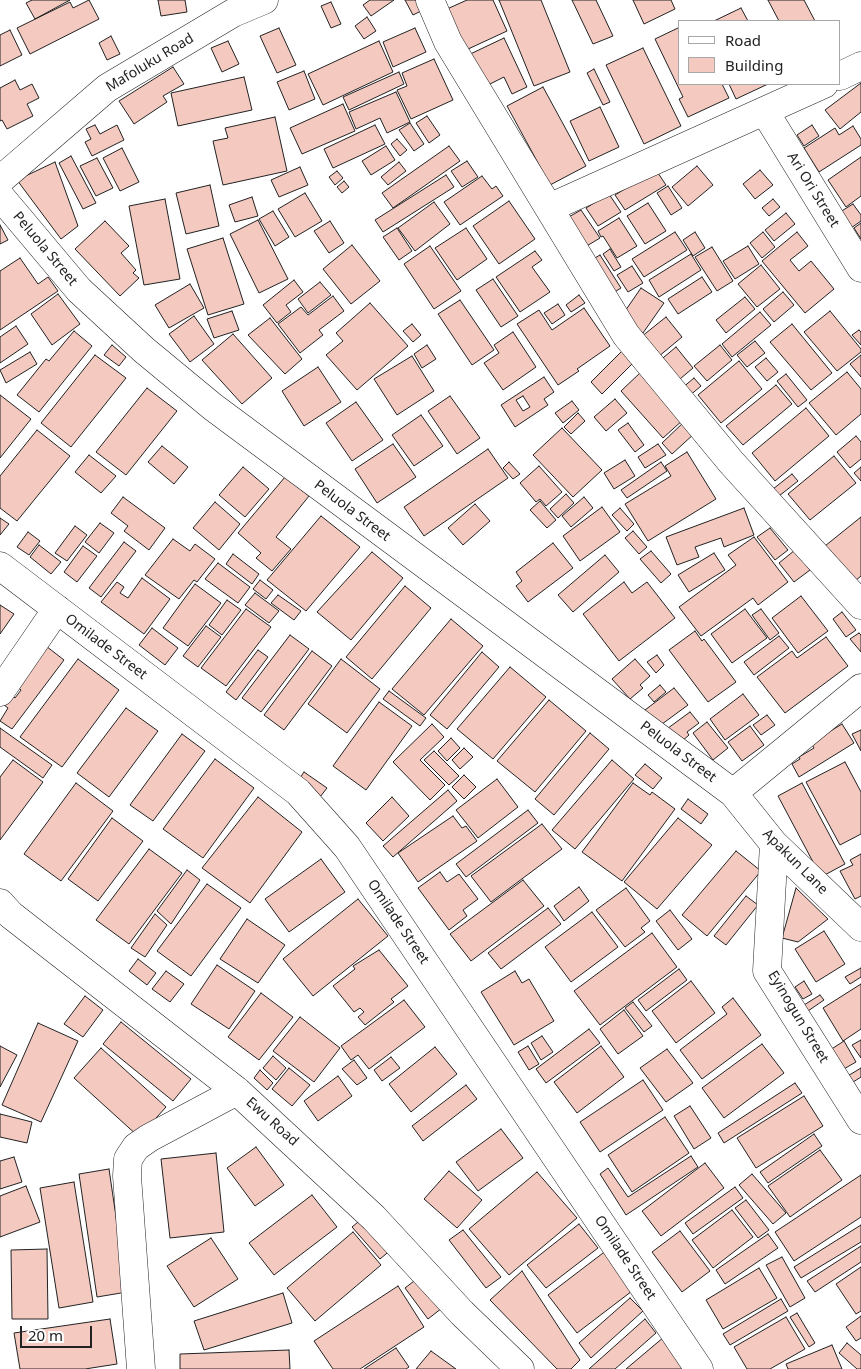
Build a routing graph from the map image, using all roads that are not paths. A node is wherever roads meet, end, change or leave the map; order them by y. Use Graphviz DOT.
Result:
graph roads {
  1 [pos="264,0"];
  2 [pos="430,0"];
  3 [pos="861,66"];
  4 [pos="841,76"];
  5 [pos="822,85"];
  6 [pos="765,112"];
  7 [pos="0,180"];
  8 [pos="0,196"];
  9 [pos="549,208"];
  10 [pos="861,268"];
  11 [pos="0,566"];
  12 [pos="861,605"];
  13 [pos="57,609"];
  14 [pos="861,688"];
  15 [pos="0,692"];
  16 [pos="733,793"];
  17 [pos="774,844"];
  18 [pos="4,917"];
  19 [pos="861,927"];
  20 [pos="237,1091"];
  21 [pos="861,1120"];
  22 [pos="141,1369"];
  23 [pos="520,1369"];
  24 [pos="699,1369"];
  1 -- 7 [label="street, Mafoluku Road"];
  2 -- 9 [label="street"];
  3 -- 4 [label="street"];
  5 -- 6 [label="street"];
  6 -- 9 [label="street"];
  6 -- 10 [label="street, Ari Ori Street"];
  8 -- 16 [label="street, Peluola Street"];
  9 -- 12 [label="street"];
  11 -- 13 [label="street, Omilade Street"];
  13 -- 15 [label="street"];
  13 -- 24 [label="street, Omilade Street"];
  14 -- 16 [label="street"];
  16 -- 17 [label="street, Apakun Lane"];
  17 -- 19 [label="street, Apakun Lane"];
  17 -- 21 [label="street, Eyinogun Street"];
  18 -- 20 [label="street, Ewu Road"];
  20 -- 22 [label="street"];
  20 -- 23 [label="street, Ewu Road"];
}
